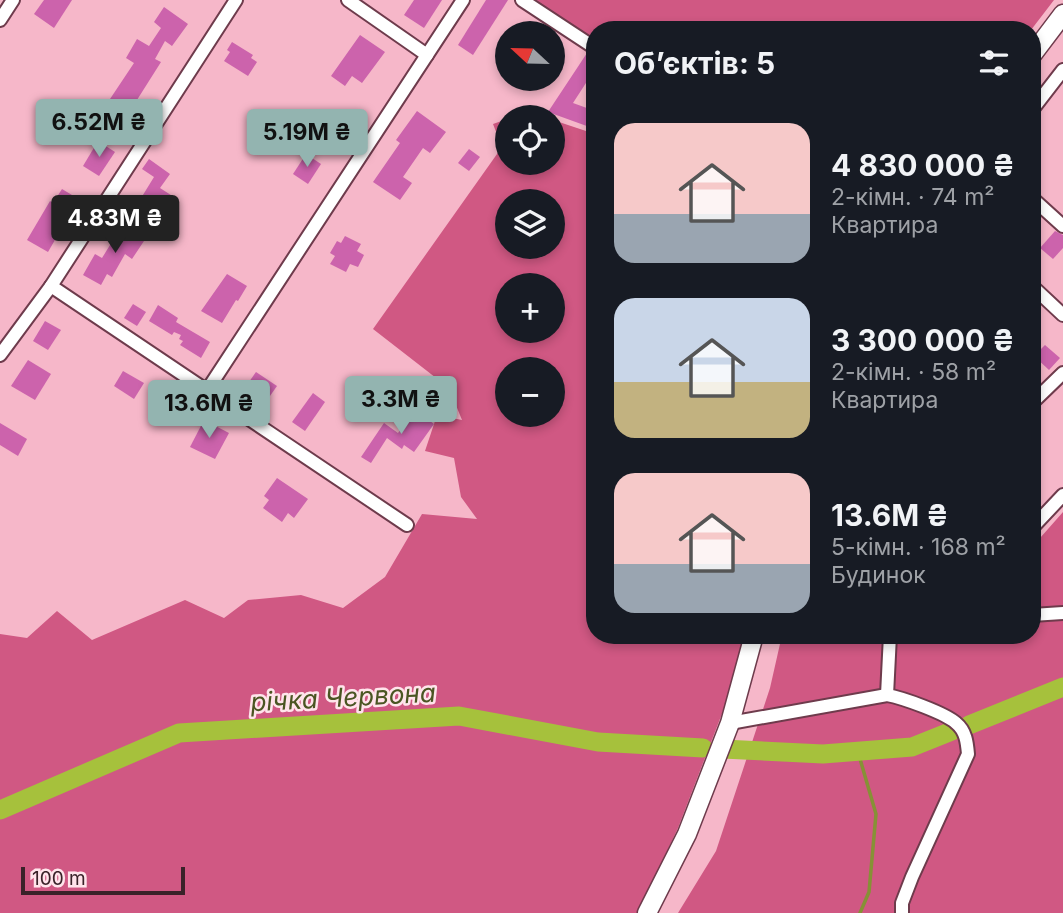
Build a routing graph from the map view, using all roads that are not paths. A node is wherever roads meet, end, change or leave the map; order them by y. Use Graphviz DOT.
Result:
graph roads {
  1 [pos="13,0"];
  2 [pos="236,0"];
  3 [pos="348,0"];
  4 [pos="463,0"];
  5 [pos="522,0"];
  6 [pos="1063,14"];
  7 [pos="0,20"];
  8 [pos="586,42"];
  9 [pos="1041,43"];
  10 [pos="427,55"];
  11 [pos="1063,70"];
  12 [pos="1058,87"];
  13 [pos="1041,102"];
  14 [pos="1041,206"];
  15 [pos="1063,226"];
  16 [pos="51,286"];
  17 [pos="1041,294"];
  18 [pos="1063,315"];
  19 [pos="0,355"];
  20 [pos="1063,373"];
  21 [pos="208,390"];
  22 [pos="1041,394"];
  23 [pos="1063,495"];
  24 [pos="1041,518"];
  25 [pos="407,525"];
  26 [pos="1063,613"];
  27 [pos="1041,614"];
  28 [pos="752,644"];
  29 [pos="890,644"];
  30 [pos="887,695"];
  31 [pos="730,723"];
  32 [pos="647,913"];
  33 [pos="902,913"];
  1 -- 7 [label="street"];
  2 -- 16 [label="street"];
  3 -- 10 [label="street"];
  4 -- 10 [label="street"];
  5 -- 8 [label="street"];
  6 -- 9 [label="street"];
  10 -- 21 [label="street"];
  11 -- 12 [label="street"];
  12 -- 13 [label="street"];
  14 -- 15 [label="street"];
  16 -- 19 [label="street"];
  16 -- 21 [label="street"];
  17 -- 18 [label="street"];
  20 -- 22 [label="street"];
  21 -- 25 [label="street"];
  23 -- 24 [label="street"];
  26 -- 27 [label="street"];
  28 -- 31 [label="street"];
  29 -- 30 [label="street"];
  30 -- 31 [label="street"];
  30 -- 33 [label="street"];
  31 -- 32 [label="street"];
}
